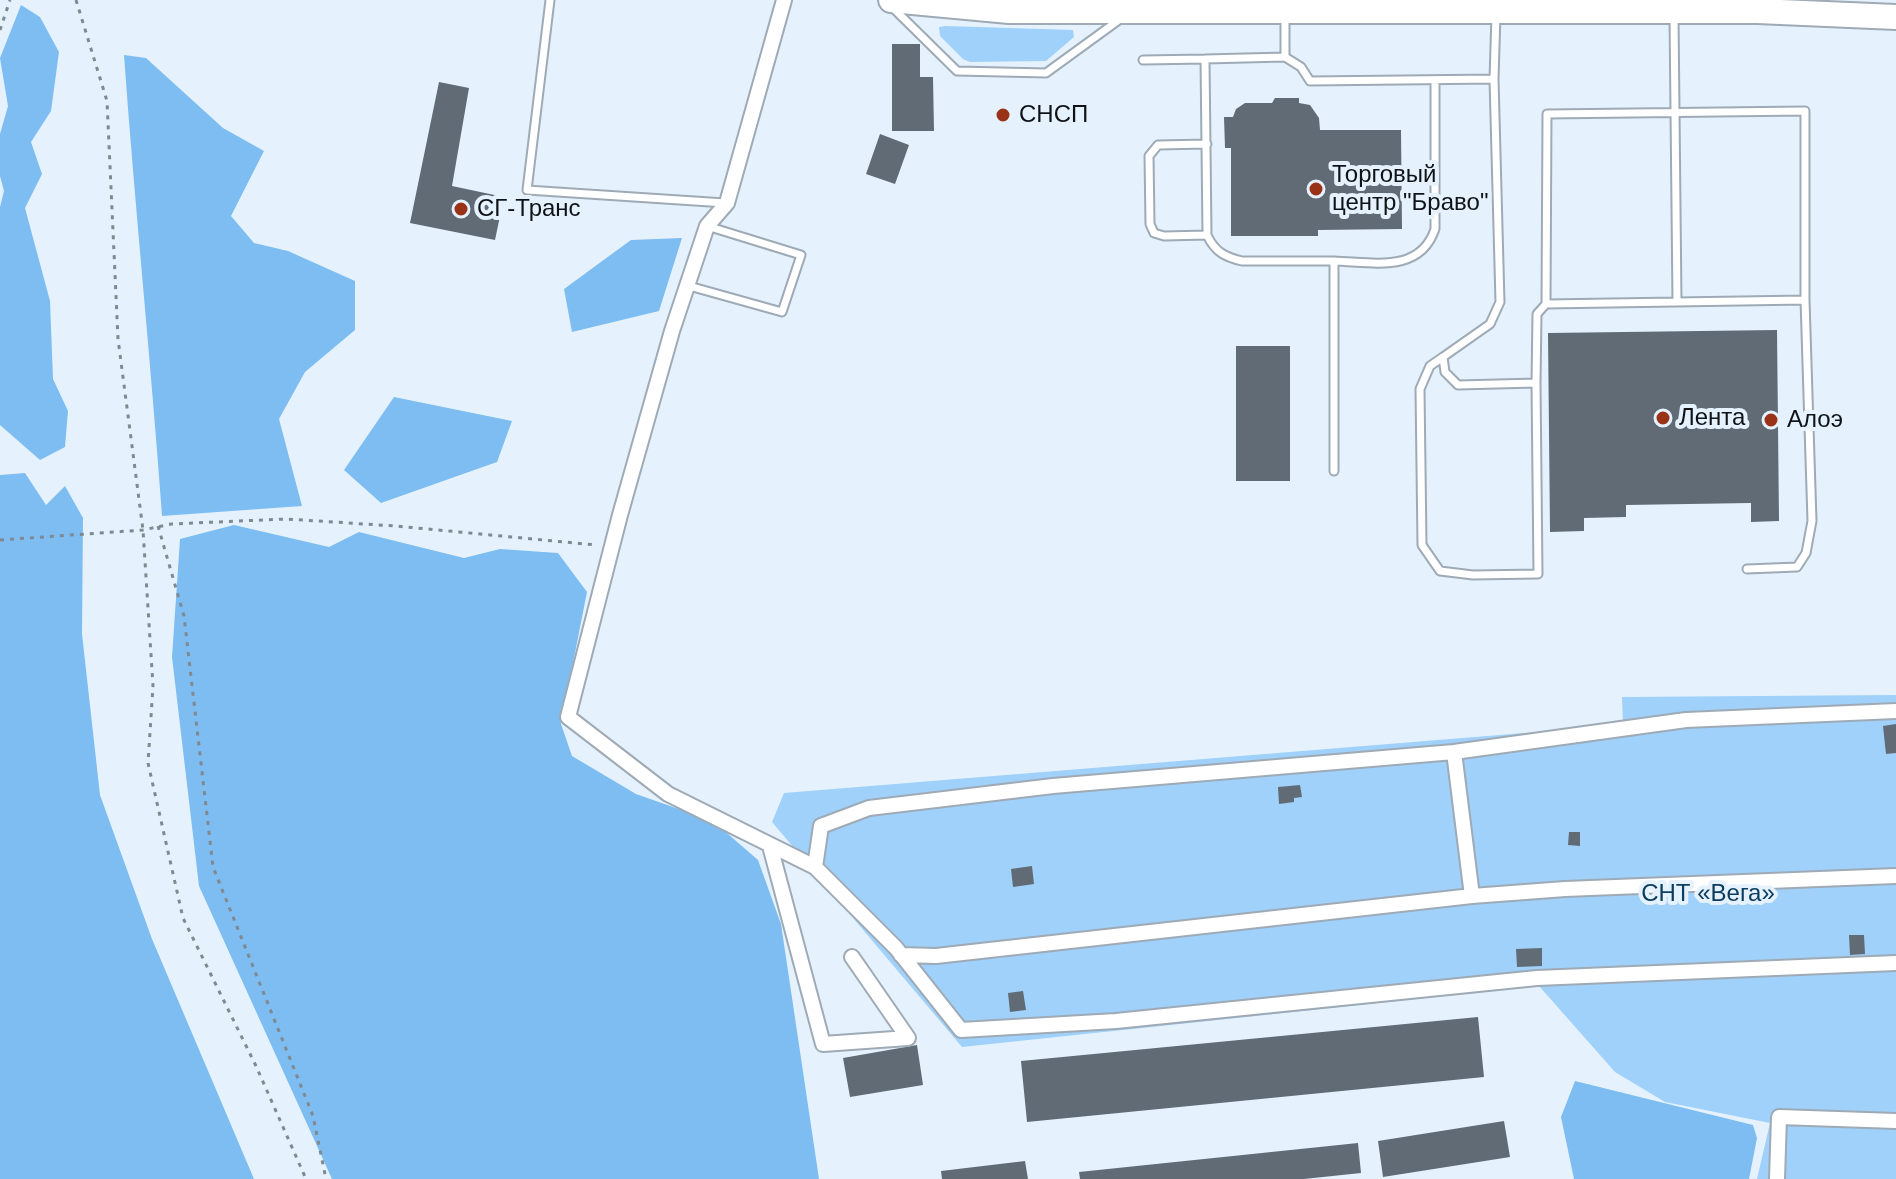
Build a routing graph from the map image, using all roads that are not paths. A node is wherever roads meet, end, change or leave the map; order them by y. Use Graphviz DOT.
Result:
graph roads {
  1 [pos="550,0"];
  2 [pos="784,0"];
  3 [pos="885,0"];
  4 [pos="891,0"];
  5 [pos="1757,6"];
  6 [pos="1674,11"];
  7 [pos="1131,12"];
  8 [pos="1496,12"];
  9 [pos="1285,13"];
  10 [pos="1896,17"];
  11 [pos="1285,57"];
  12 [pos="1205,59"];
  13 [pos="1143,60"];
  14 [pos="1494,79"];
  15 [pos="1435,80"];
  16 [pos="1675,113"];
  17 [pos="1207,144"];
  18 [pos="727,203"];
  19 [pos="707,226"];
  20 [pos="1207,235"];
  21 [pos="1334,261"];
  22 [pos="689,286"];
  23 [pos="1805,300"];
  24 [pos="1677,302"];
  25 [pos="1546,304"];
  26 [pos="1443,357"];
  27 [pos="1536,383"];
  28 [pos="1334,471"];
  29 [pos="1747,569"];
  30 [pos="1896,711"];
  31 [pos="1454,752"];
  32 [pos="770,846"];
  33 [pos="815,867"];
  34 [pos="1896,876"];
  35 [pos="1472,896"];
  36 [pos="901,955"];
  37 [pos="852,957"];
  38 [pos="1896,963"];
  39 [pos="1896,1121"];
  40 [pos="1777,1179"];
  1 -- 18 [label="lane"];
  2 -- 18 [label="street"];
  3 -- 7 [label="lane"];
  4 -- 7 [label="main road"];
  5 -- 6 [label="main road"];
  5 -- 10 [label="main road"];
  6 -- 8 [label="main road"];
  6 -- 16 [label="lane"];
  7 -- 9 [label="main road"];
  8 -- 9 [label="main road"];
  8 -- 14 [label="lane"];
  9 -- 11 [label="lane"];
  11 -- 12 [label="lane"];
  11 -- 15 [label="lane"];
  12 -- 13 [label="lane"];
  12 -- 17 [label="lane"];
  14 -- 15 [label="lane"];
  14 -- 26 [label="lane"];
  15 -- 21 [label="lane"];
  16 -- 23 [label="lane"];
  16 -- 24 [label="lane"];
  16 -- 25 [label="lane"];
  17 -- 20 [label="lane"];
  17 -- 20 [label="lane"];
  18 -- 19 [label="street"];
  19 -- 22 [label="street"];
  19 -- 22 [label="lane"];
  20 -- 21 [label="lane"];
  21 -- 28 [label="lane"];
  22 -- 32 [label="street"];
  23 -- 24 [label="lane"];
  23 -- 29 [label="lane"];
  24 -- 25 [label="lane"];
  25 -- 27 [label="lane"];
  26 -- 27 [label="lane"];
  26 -- 27 [label="lane"];
  30 -- 31 [label="street"];
  31 -- 33 [label="street"];
  31 -- 35 [label="street"];
  32 -- 33 [label="street"];
  32 -- 37 [label="street"];
  33 -- 36 [label="street"];
  34 -- 35 [label="street"];
  35 -- 36 [label="street"];
  36 -- 38 [label="street"];
  39 -- 40 [label="street"];
}
